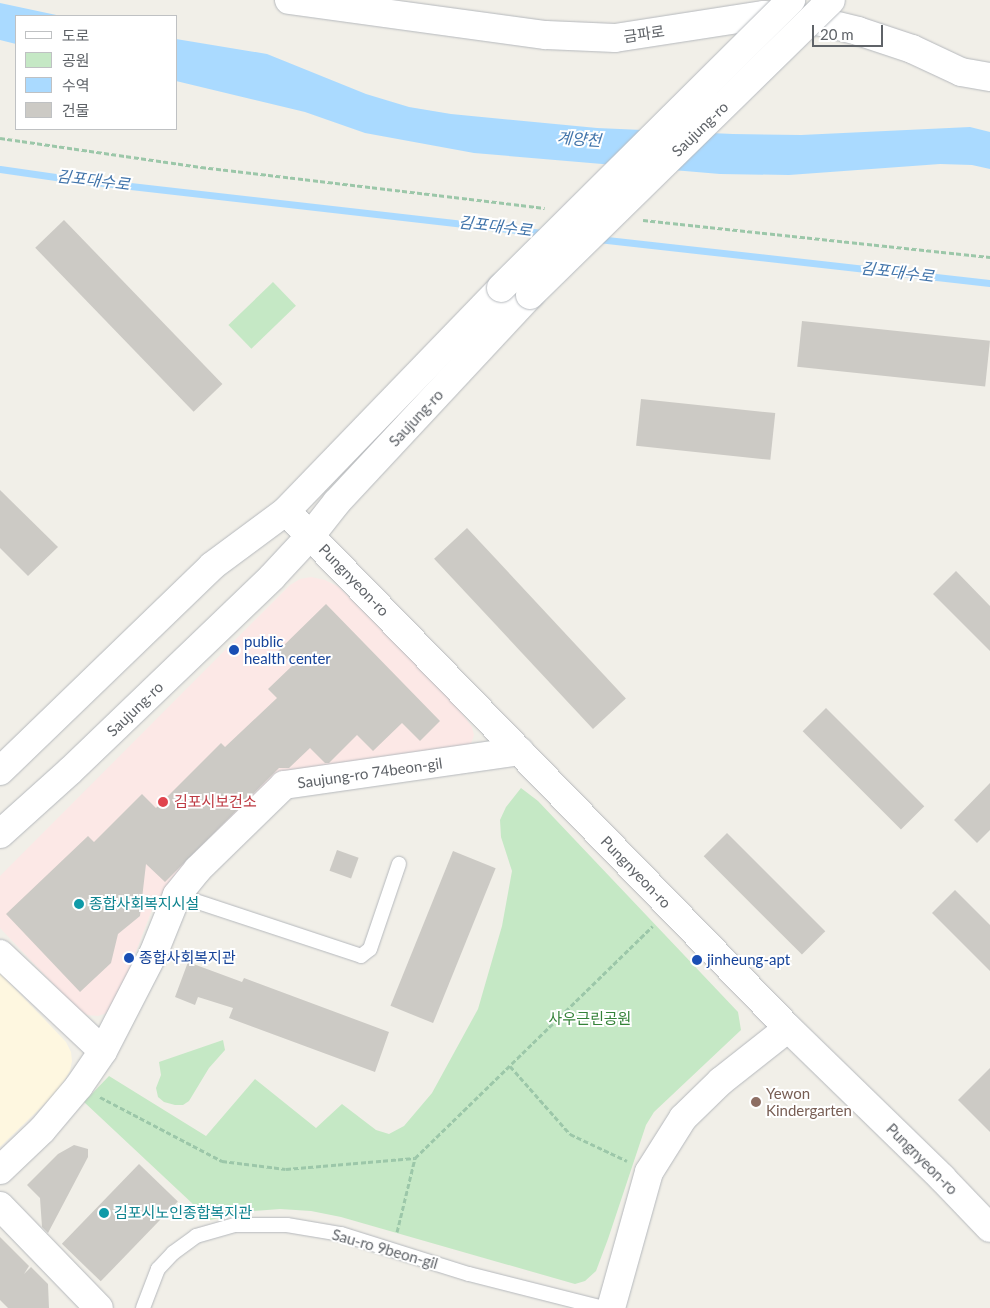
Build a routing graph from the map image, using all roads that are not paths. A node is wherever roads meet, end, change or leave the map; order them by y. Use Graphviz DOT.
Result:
graph roads {
  1 [pos="290,0"];
  2 [pos="792,0"];
  3 [pos="831,0"];
  4 [pos="990,77"];
  5 [pos="286,511"];
  6 [pos="311,535"];
  7 [pos="520,751"];
  8 [pos="0,771"];
  9 [pos="0,834"];
  10 [pos="399,864"];
  11 [pos="178,895"];
  12 [pos="0,954"];
  13 [pos="788,1028"];
  14 [pos="103,1052"];
  15 [pos="0,1170"];
  16 [pos="0,1206"];
  17 [pos="990,1228"];
  18 [pos="82,1302"];
  19 [pos="143,1308"];
  20 [pos="603,1308"];
  21 [pos="611,1308"];
  1 -- 4 [label="street, 금파로"];
  2 -- 5 [label="street, Saujung-ro, bridge"];
  3 -- 6 [label="street, Saujung-ro, bridge"];
  5 -- 6 [label="street, Pungnyeon-ro"];
  5 -- 8 [label="street, Saujung-ro"];
  6 -- 7 [label="street, Pungnyeon-ro"];
  6 -- 9 [label="street, Saujung-ro"];
  7 -- 11 [label="street, Saujung-ro 74beon-gil"];
  7 -- 13 [label="street, Pungnyeon-ro"];
  10 -- 11 [label="lane"];
  11 -- 14 [label="street, Saujung-ro 74beon-gil"];
  12 -- 14 [label="street"];
  13 -- 17 [label="street, Pungnyeon-ro"];
  13 -- 21 [label="street"];
  14 -- 15 [label="street, Saujung-ro 74beon-gil"];
  16 -- 18 [label="street"];
  19 -- 20 [label="lane, Sau-ro 9beon-gil"];
}
